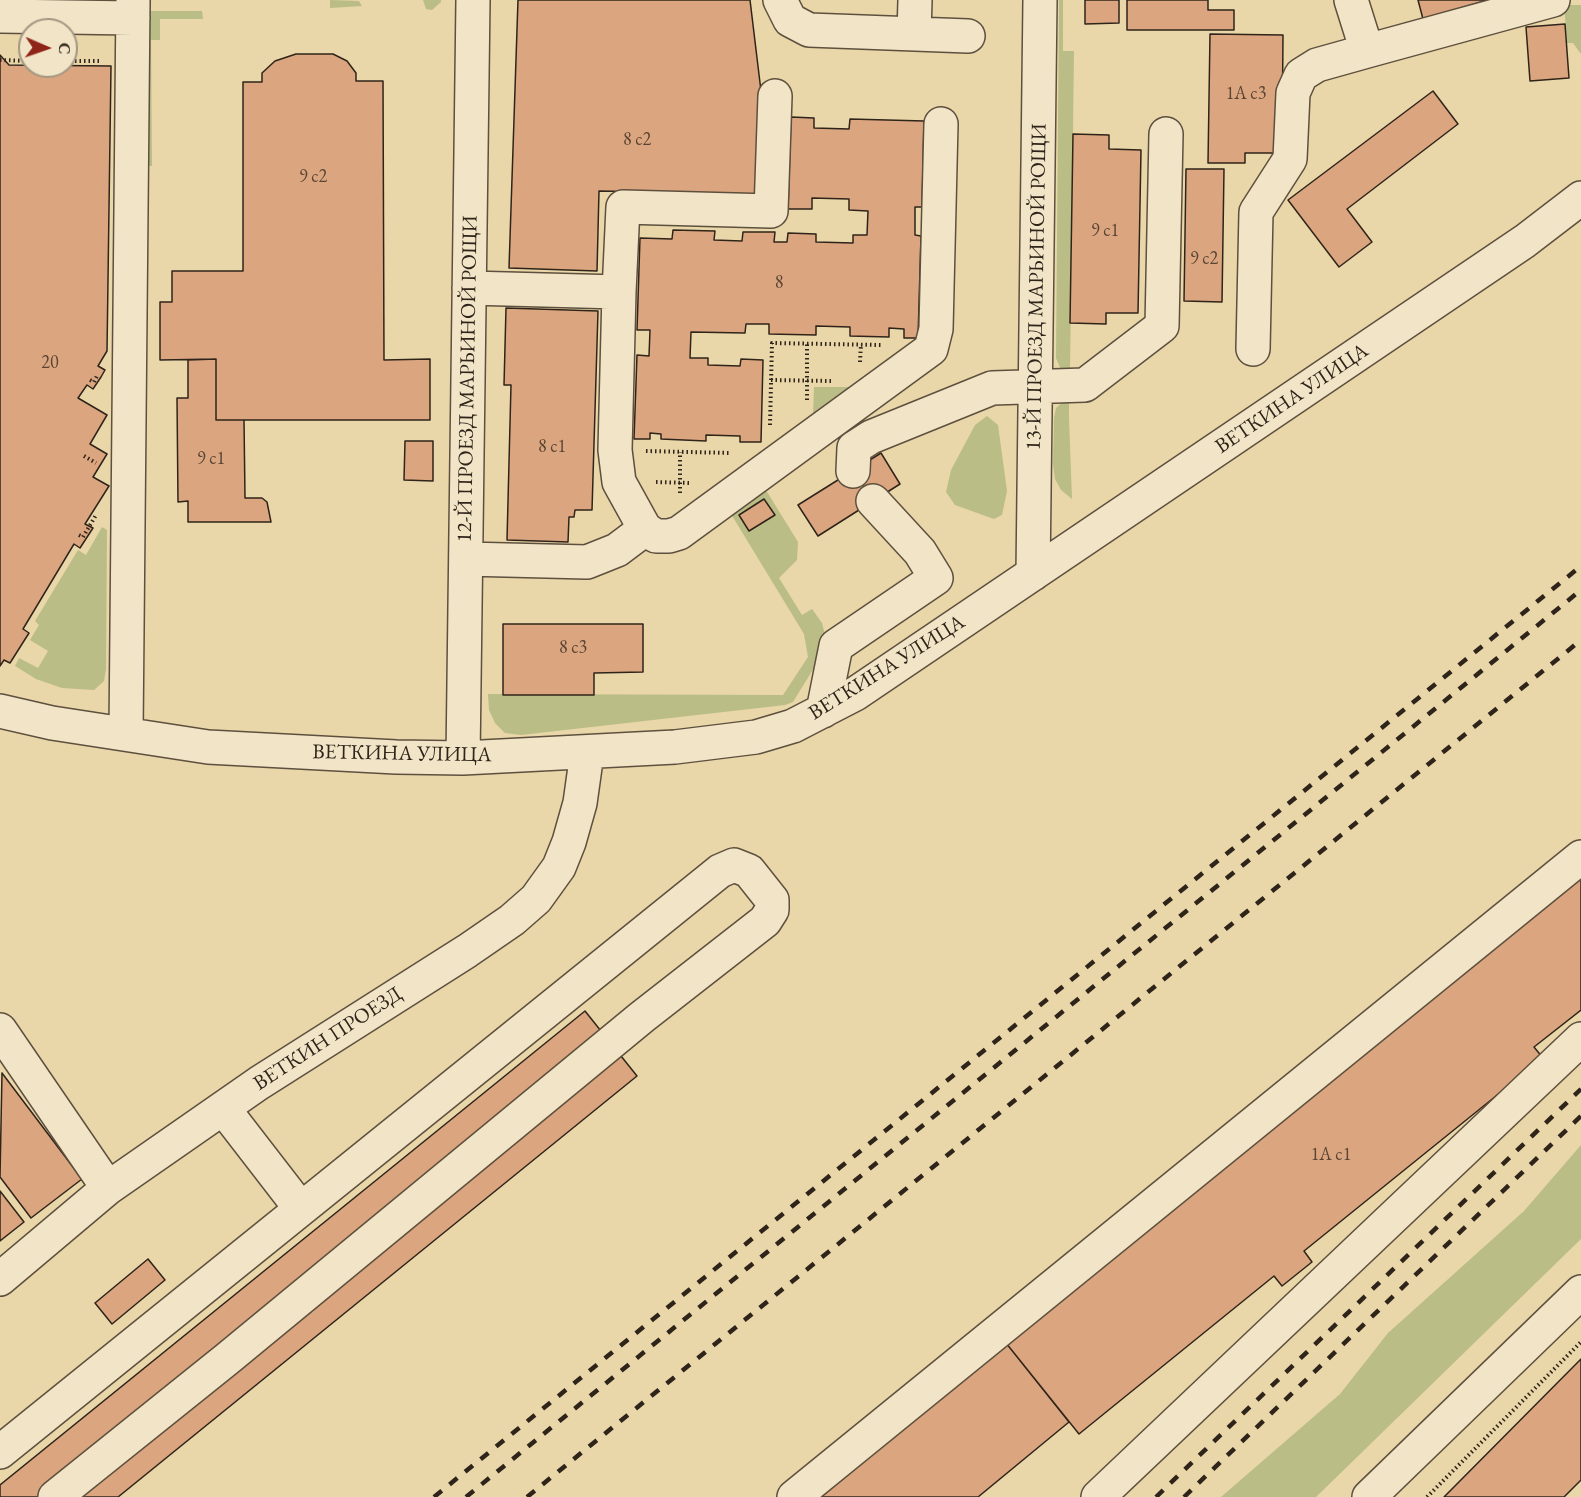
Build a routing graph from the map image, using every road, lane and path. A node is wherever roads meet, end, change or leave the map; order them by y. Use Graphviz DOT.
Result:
graph roads {
  1 [pos="473,0"];
  2 [pos="780,0"];
  3 [pos="915,0"];
  4 [pos="1040,0"];
  5 [pos="1351,0"];
  6 [pos="1553,0"];
  7 [pos="133,9"];
  8 [pos="0,16"];
  9 [pos="914,34"];
  10 [pos="968,36"];
  11 [pos="1367,51"];
  12 [pos="0,60"];
  13 [pos="18,61"];
  14 [pos="775,96"];
  15 [pos="941,124"];
  16 [pos="1166,134"];
  17 [pos="1581,198"];
  18 [pos="469,288"];
  19 [pos="618,292"];
  20 [pos="807,344"];
  21 [pos="884,345"];
  22 [pos="1252,349"];
  23 [pos="97,375"];
  24 [pos="90,380"];
  25 [pos="771,380"];
  26 [pos="807,380"];
  27 [pos="839,381"];
  28 [pos="1035,388"];
  29 [pos="770,435"];
  30 [pos="806,440"];
  31 [pos="84,456"];
  32 [pos="94,462"];
  33 [pos="617,466"];
  34 [pos="741,469"];
  35 [pos="853,471"];
  36 [pos="873,501"];
  37 [pos="89,526"];
  38 [pos="645,529"];
  39 [pos="79,535"];
  40 [pos="466,559"];
  41 [pos="1033,574"];
  42 [pos="0,711"];
  43 [pos="823,711"];
  44 [pos="126,734"];
  45 [pos="587,753"];
  46 [pos="463,758"];
  47 [pos="1581,856"];
  48 [pos="0,1030"];
  49 [pos="1581,1039"];
  50 [pos="223,1108"];
  51 [pos="108,1188"];
  52 [pos="301,1209"];
  53 [pos="0,1279"];
  54 [pos="1581,1292"];
  55 [pos="1581,1342"];
  56 [pos="0,1452"];
  57 [pos="55,1497"];
  58 [pos="794,1497"];
  59 [pos="1098,1497"];
  60 [pos="1369,1497"];
  61 [pos="1427,1497"];
  1 -- 18 [label="street, 12-Й ПРОЕЗД МАРЬИНОЙ РОЩИ"];
  2 -- 9 [label="street"];
  3 -- 9 [label="street"];
  4 -- 28 [label="street, 13-Й ПРОЕЗД МАРЬИНОЙ РОЩИ"];
  5 -- 11 [label="street"];
  6 -- 11 [label="street"];
  7 -- 8 [label="street"];
  7 -- 44 [label="street"];
  9 -- 10 [label="street"];
  11 -- 22 [label="street"];
  12 -- 13 [label="path"];
  14 -- 19 [label="street"];
  15 -- 30 [label="street"];
  16 -- 28 [label="street"];
  17 -- 41 [label="street, ВЕТКИНА УЛИЦА"];
  18 -- 19 [label="street"];
  18 -- 40 [label="street, 12-Й ПРОЕЗД МАРЬИНОЙ РОЩИ"];
  19 -- 33 [label="street"];
  20 -- 21 [label="path"];
  20 -- 25 [label="path"];
  20 -- 26 [label="path"];
  23 -- 24 [label="path"];
  25 -- 26 [label="path"];
  25 -- 29 [label="path"];
  26 -- 27 [label="path"];
  26 -- 30 [label="path"];
  28 -- 35 [label="street"];
  28 -- 41 [label="street, 13-Й ПРОЕЗД МАРЬИНОЙ РОЩИ"];
  30 -- 34 [label="street"];
  31 -- 32 [label="path"];
  33 -- 34 [label="path"];
  33 -- 34 [label="path"];
  33 -- 38 [label="street"];
  34 -- 38 [label="street"];
  36 -- 43 [label="street"];
  37 -- 39 [label="path"];
  38 -- 40 [label="street"];
  40 -- 46 [label="street, 12-Й ПРОЕЗД МАРЬИНОЙ РОЩИ"];
  41 -- 43 [label="street, ВЕТКИНА УЛИЦА"];
  42 -- 44 [label="street, ВЕТКИНА УЛИЦА"];
  43 -- 45 [label="street, ВЕТКИНА УЛИЦА"];
  44 -- 46 [label="street, ВЕТКИНА УЛИЦА"];
  45 -- 46 [label="street, ВЕТКИНА УЛИЦА"];
  45 -- 50 [label="street, ВЕТКИН ПРОЕЗД"];
  47 -- 58 [label="street"];
  48 -- 51 [label="street"];
  49 -- 59 [label="street"];
  50 -- 51 [label="street, ВЕТКИН ПРОЕЗД"];
  50 -- 52 [label="street"];
  51 -- 53 [label="street, ВЕТКИН ПРОЕЗД"];
  52 -- 56 [label="street"];
  52 -- 57 [label="street"];
  54 -- 60 [label="street"];
  55 -- 61 [label="path"];
}
